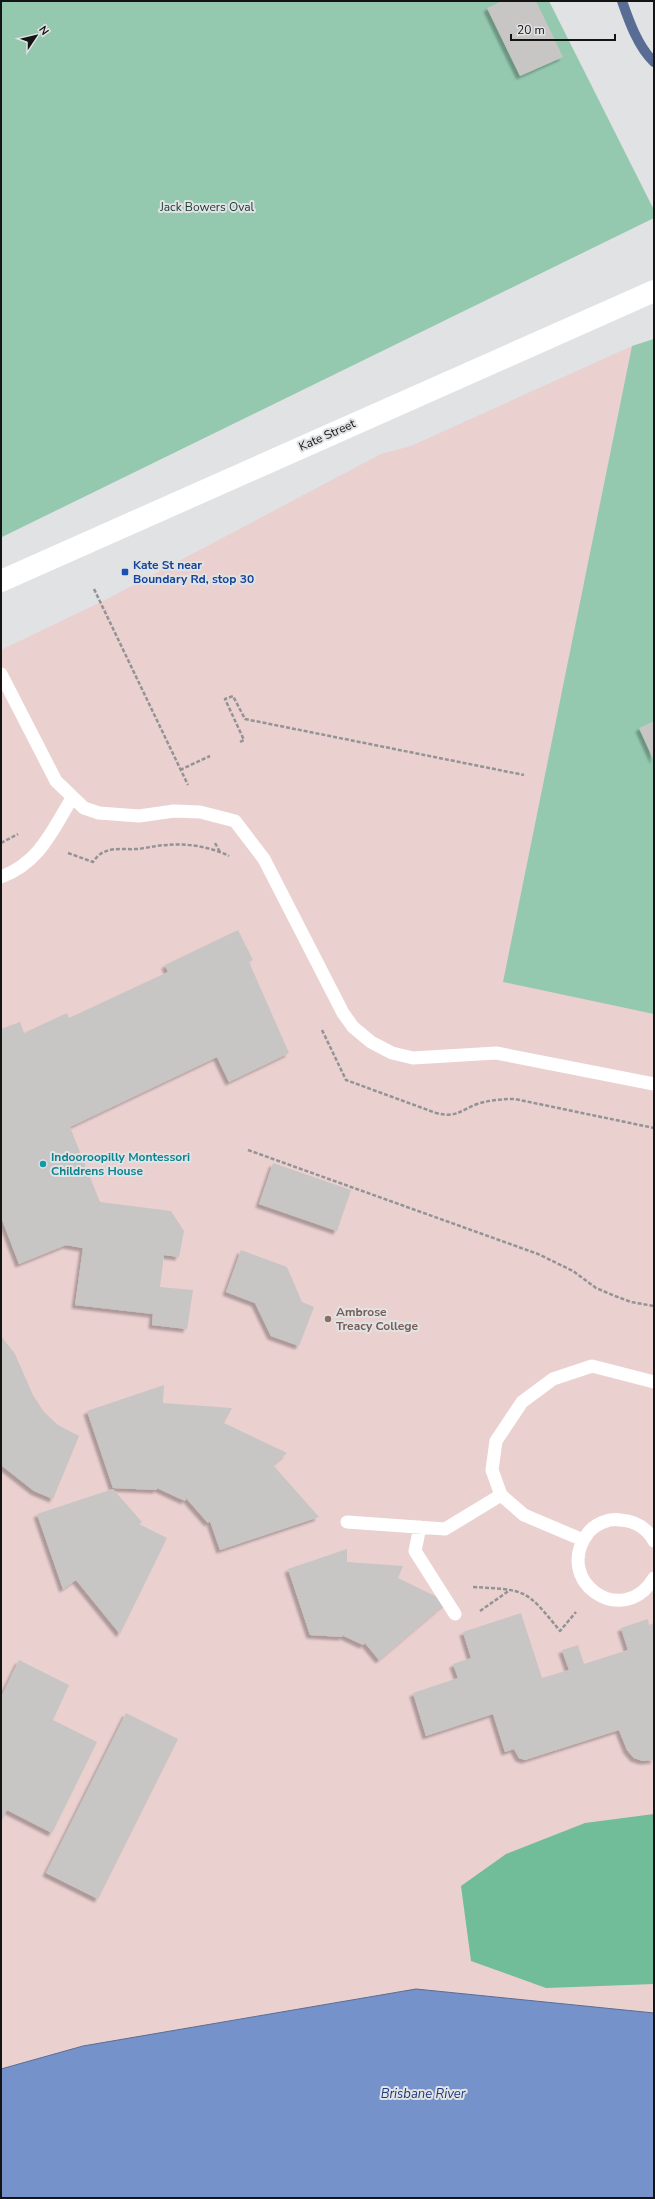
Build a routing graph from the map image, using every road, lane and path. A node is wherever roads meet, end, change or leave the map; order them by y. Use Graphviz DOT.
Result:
graph roads {
  1 [pos="654,291"];
  2 [pos="1,582"];
  3 [pos="94,589"];
  4 [pos="1,674"];
  5 [pos="240,742"];
  6 [pos="210,756"];
  7 [pos="180,770"];
  8 [pos="524,775"];
  9 [pos="188,785"];
  10 [pos="72,798"];
  11 [pos="214,840"];
  12 [pos="220,853"];
  13 [pos="1,877"];
  14 [pos="654,1084"];
  15 [pos="248,1150"];
  16 [pos="654,1306"];
  17 [pos="654,1382"];
  18 [pos="501,1494"];
  19 [pos="348,1522"];
  20 [pos="420,1527"];
  21 [pos="583,1540"];
  22 [pos="654,1542"];
  23 [pos="654,1578"];
  24 [pos="473,1587"];
  25 [pos="510,1589"];
  26 [pos="576,1612"];
  27 [pos="455,1614"];
  1 -- 2 [label="street, Kate Street"];
  3 -- 7 [label="path"];
  4 -- 10 [label="lane"];
  5 -- 8 [label="path"];
  6 -- 7 [label="path"];
  7 -- 9 [label="path"];
  10 -- 13 [label="lane"];
  10 -- 14 [label="lane"];
  11 -- 12 [label="path"];
  15 -- 16 [label="path"];
  17 -- 18 [label="lane"];
  18 -- 20 [label="lane"];
  18 -- 21 [label="lane"];
  19 -- 20 [label="lane"];
  20 -- 27 [label="lane"];
  21 -- 22 [label="lane"];
  21 -- 23 [label="lane"];
  24 -- 25 [label="path"];
  25 -- 26 [label="path"];
  25 -- 27 [label="path"];
}
